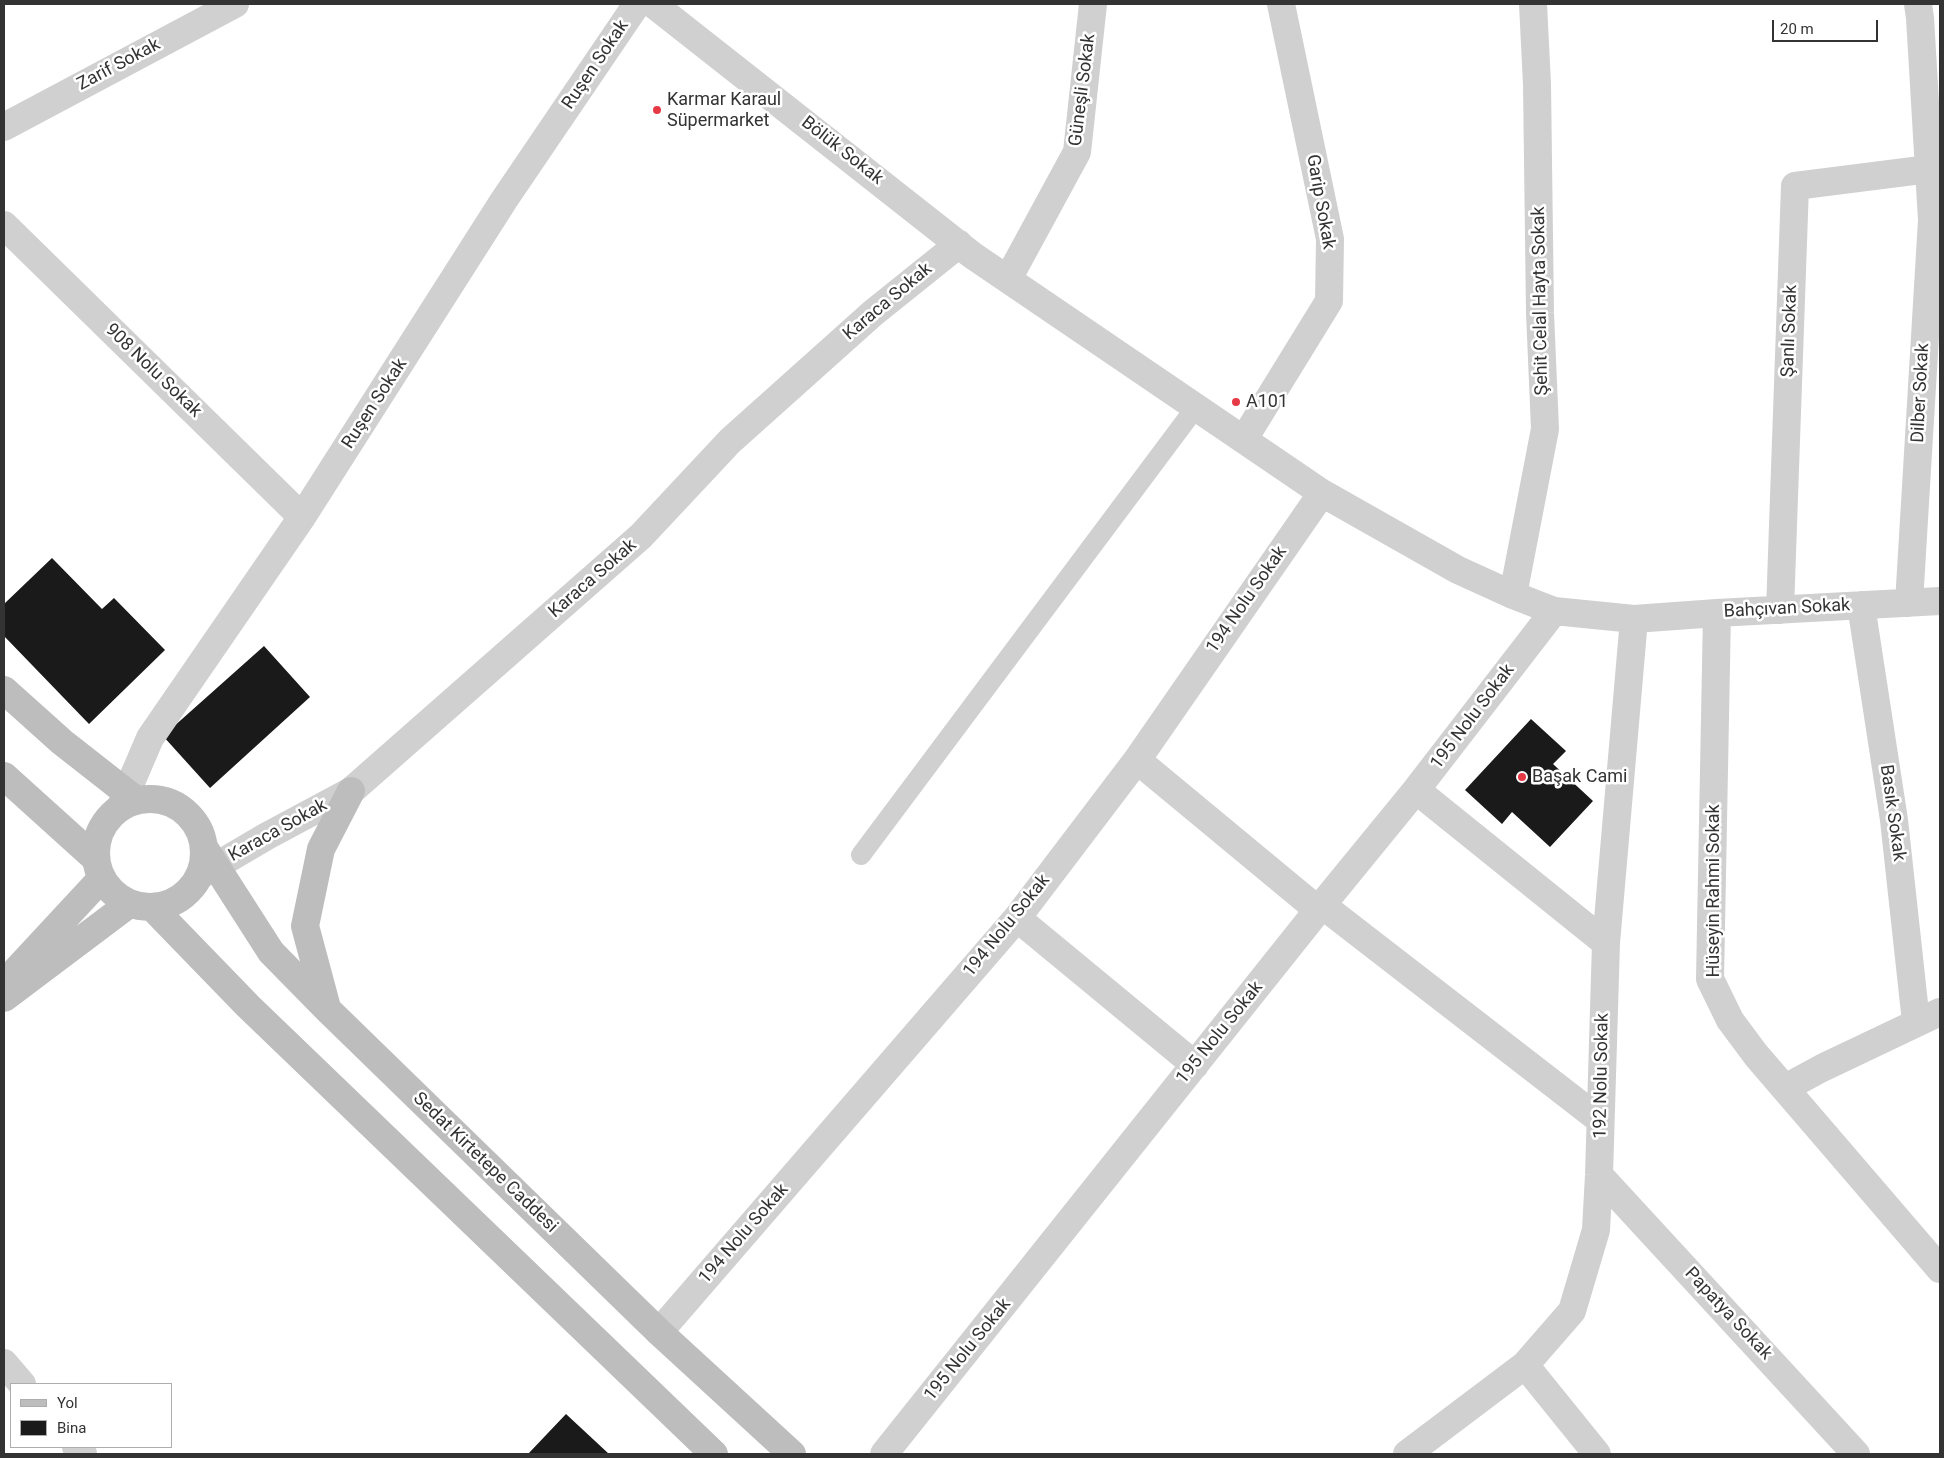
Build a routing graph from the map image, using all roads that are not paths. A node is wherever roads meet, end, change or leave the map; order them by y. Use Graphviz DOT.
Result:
graph roads {
  1 [pos="235,4"];
  2 [pos="637,4"];
  3 [pos="654,4"];
  4 [pos="1092,4"];
  5 [pos="1281,4"];
  6 [pos="1533,4"];
  7 [pos="1918,4"];
  8 [pos="4,127"];
  9 [pos="1929,169"];
  10 [pos="4,225"];
  11 [pos="958,244"];
  12 [pos="1008,279"];
  13 [pos="1196,407"];
  14 [pos="1244,439"];
  15 [pos="1322,493"];
  16 [pos="302,517"];
  17 [pos="1513,596"];
  18 [pos="1940,601"];
  19 [pos="1909,604"];
  20 [pos="1861,605"];
  21 [pos="1780,610"];
  22 [pos="1554,611"];
  23 [pos="1717,613"];
  24 [pos="1634,619"];
  25 [pos="4,690"];
  26 [pos="1136,760"];
  27 [pos="4,776"];
  28 [pos="1416,790"];
  29 [pos="351,791"];
  30 [pos="128,800"];
  31 [pos="861,855"];
  32 [pos="206,864"];
  33 [pos="99,869"];
  34 [pos="141,906"];
  35 [pos="1320,907"];
  36 [pos="1017,918"];
  37 [pos="1606,943"];
  38 [pos="4,983"];
  39 [pos="4,998"];
  40 [pos="327,1010"];
  41 [pos="1928,1017"];
  42 [pos="1195,1065"];
  43 [pos="1785,1088"];
  44 [pos="1600,1120"];
  45 [pos="1599,1174"];
  46 [pos="1940,1269"];
  47 [pos="659,1332"];
  48 [pos="4,1363"];
  49 [pos="1525,1365"];
  50 [pos="21,1383"];
  51 [pos="714,1454"];
  52 [pos="792,1454"];
  53 [pos="884,1454"];
  54 [pos="1407,1454"];
  55 [pos="1597,1454"];
  56 [pos="1856,1454"];
  1 -- 8 [label="street, Zarif Sokak"];
  2 -- 16 [label="street, Ruşen Sokak"];
  3 -- 11 [label="street, Bölük Sokak"];
  4 -- 12 [label="street, Güneşli Sokak"];
  5 -- 14 [label="street, Garip Sokak"];
  6 -- 17 [label="street, Şehit Celal Hayta Sokak"];
  7 -- 9 [label="street, Dilber Sokak"];
  9 -- 19 [label="street, Dilber Sokak"];
  9 -- 21 [label="street, Şanlı Sokak"];
  10 -- 16 [label="street, 908 Nolu Sokak"];
  11 -- 12 [label="street, Bölük Sokak"];
  11 -- 29 [label="street, Karaca Sokak"];
  12 -- 13 [label="street, Bölük Sokak"];
  13 -- 14 [label="street, Bölük Sokak"];
  13 -- 31 [label="lane"];
  14 -- 15 [label="street, Bölük Sokak"];
  15 -- 17 [label="street, Bahçıvan Sokak"];
  15 -- 26 [label="street, 194 Nolu Sokak"];
  16 -- 30 [label="street, Ruşen Sokak"];
  17 -- 22 [label="street, Bahçıvan Sokak"];
  18 -- 19 [label="street, Bahçıvan Sokak"];
  19 -- 20 [label="street, Bahçıvan Sokak"];
  20 -- 21 [label="street, Bahçıvan Sokak"];
  20 -- 41 [label="street, Basık Sokak"];
  21 -- 23 [label="street, Bahçıvan Sokak"];
  22 -- 24 [label="street, Bahçıvan Sokak"];
  22 -- 28 [label="street, 195 Nolu Sokak"];
  23 -- 24 [label="street, Bahçıvan Sokak"];
  23 -- 43 [label="street, Hüseyin Rahmi Sokak"];
  24 -- 37 [label="street, 192 Nolu Sokak"];
  25 -- 30 [label="main road"];
  26 -- 35 [label="street"];
  26 -- 36 [label="street, 194 Nolu Sokak"];
  27 -- 33 [label="main road"];
  28 -- 35 [label="street, 195 Nolu Sokak"];
  28 -- 37 [label="street"];
  29 -- 32 [label="street, Karaca Sokak"];
  29 -- 40 [label="main road"];
  30 -- 32 [label="main road"];
  30 -- 33 [label="main road"];
  32 -- 34 [label="main road"];
  32 -- 40 [label="main road, Sedat Kirtetepe Caddesi"];
  33 -- 34 [label="main road"];
  33 -- 38 [label="main road"];
  34 -- 39 [label="main road"];
  34 -- 51 [label="main road"];
  35 -- 42 [label="street, 195 Nolu Sokak"];
  35 -- 44 [label="street"];
  36 -- 42 [label="street"];
  36 -- 47 [label="street, 194 Nolu Sokak"];
  37 -- 44 [label="street, 192 Nolu Sokak"];
  40 -- 47 [label="main road, Sedat Kirtetepe Caddesi"];
  41 -- 43 [label="street"];
  42 -- 53 [label="street, 195 Nolu Sokak"];
  43 -- 46 [label="street, Hüseyin Rahmi Sokak"];
  44 -- 45 [label="street, 192 Nolu Sokak"];
  45 -- 49 [label="street, 192 Nolu Sokak"];
  45 -- 56 [label="street, Papatya Sokak"];
  47 -- 52 [label="main road, Sedat Kirtetepe Caddesi"];
  48 -- 50 [label="street"];
  49 -- 54 [label="street, 192 Nolu Sokak"];
  49 -- 55 [label="street"];
}
